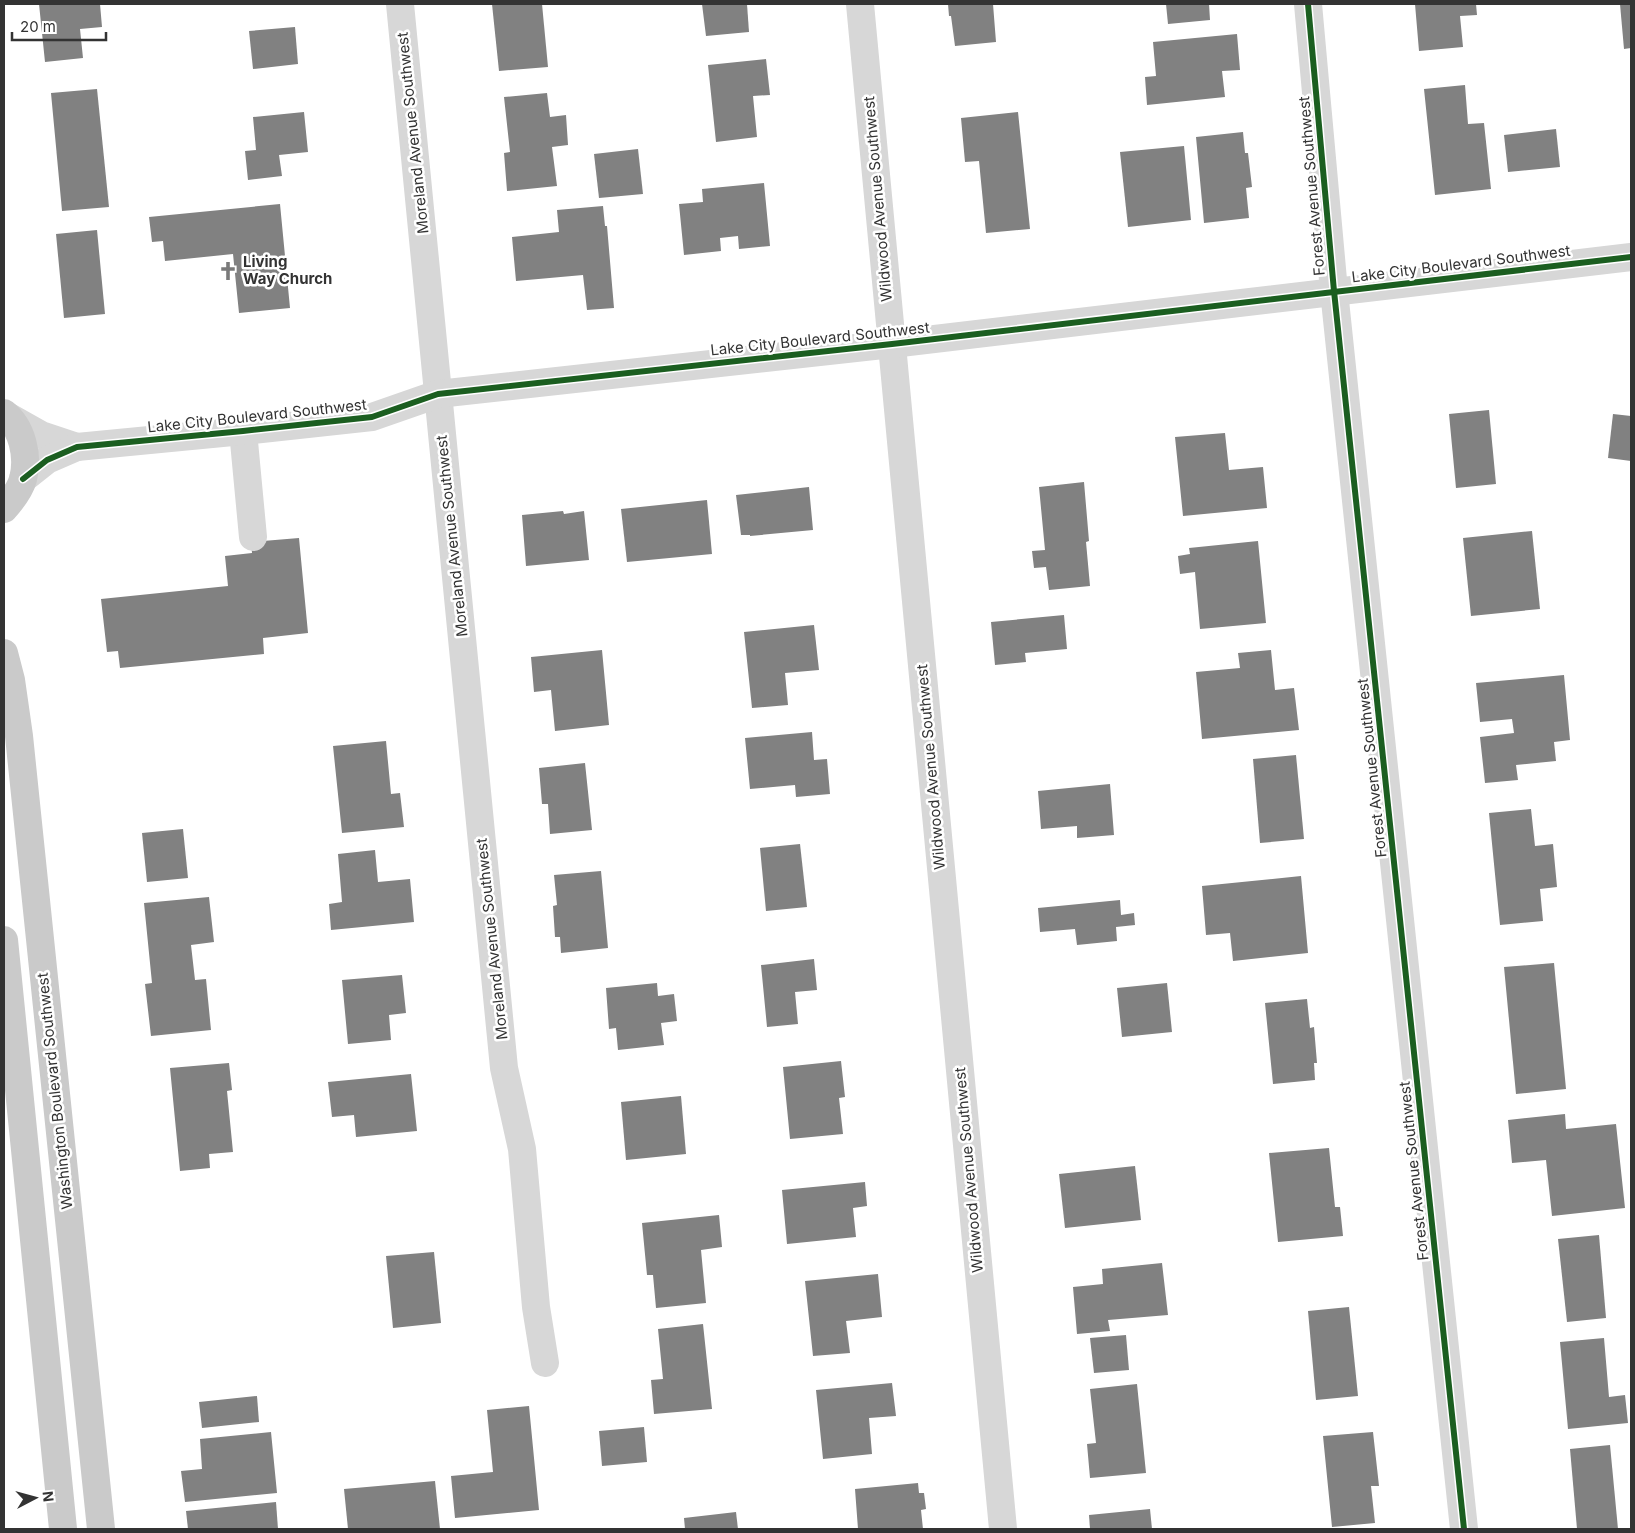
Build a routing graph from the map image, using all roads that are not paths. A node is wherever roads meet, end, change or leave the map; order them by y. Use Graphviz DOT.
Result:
graph roads {
  1 [pos="400,4"];
  2 [pos="860,4"];
  3 [pos="1308,4"];
  4 [pos="1631,257"];
  5 [pos="1334,291"];
  6 [pos="892,344"];
  7 [pos="438,394"];
  8 [pos="6,415"];
  9 [pos="243,431"];
  10 [pos="77,447"];
  11 [pos="23,479"];
  12 [pos="4,509"];
  13 [pos="253,537"];
  14 [pos="4,653"];
  15 [pos="4,940"];
  16 [pos="546,1363"];
  17 [pos="63,1529"];
  18 [pos="101,1529"];
  19 [pos="1003,1529"];
  20 [pos="1464,1529"];
  1 -- 7 [label="street, Moreland Avenue Southwest"];
  2 -- 6 [label="street, Wildwood Avenue Southwest"];
  3 -- 5 [label="street, Forest Avenue Southwest"];
  4 -- 5 [label="street, Lake City Boulevard Southwest"];
  5 -- 6 [label="street, Lake City Boulevard Southwest"];
  5 -- 20 [label="street, Forest Avenue Southwest"];
  6 -- 7 [label="street, Lake City Boulevard Southwest"];
  6 -- 19 [label="street, Wildwood Avenue Southwest"];
  7 -- 9 [label="street, Lake City Boulevard Southwest"];
  7 -- 16 [label="street, Moreland Avenue Southwest"];
  8 -- 10 [label="street, Lake City Boulevard Southwest"];
  8 -- 11 [label="main road"];
  9 -- 10 [label="street, Lake City Boulevard Southwest"];
  9 -- 13 [label="street"];
  10 -- 11 [label="street, Lake City Boulevard Southwest"];
  11 -- 12 [label="main road"];
  14 -- 18 [label="main road, Washington Boulevard Southwest"];
  15 -- 17 [label="main road"];
}
